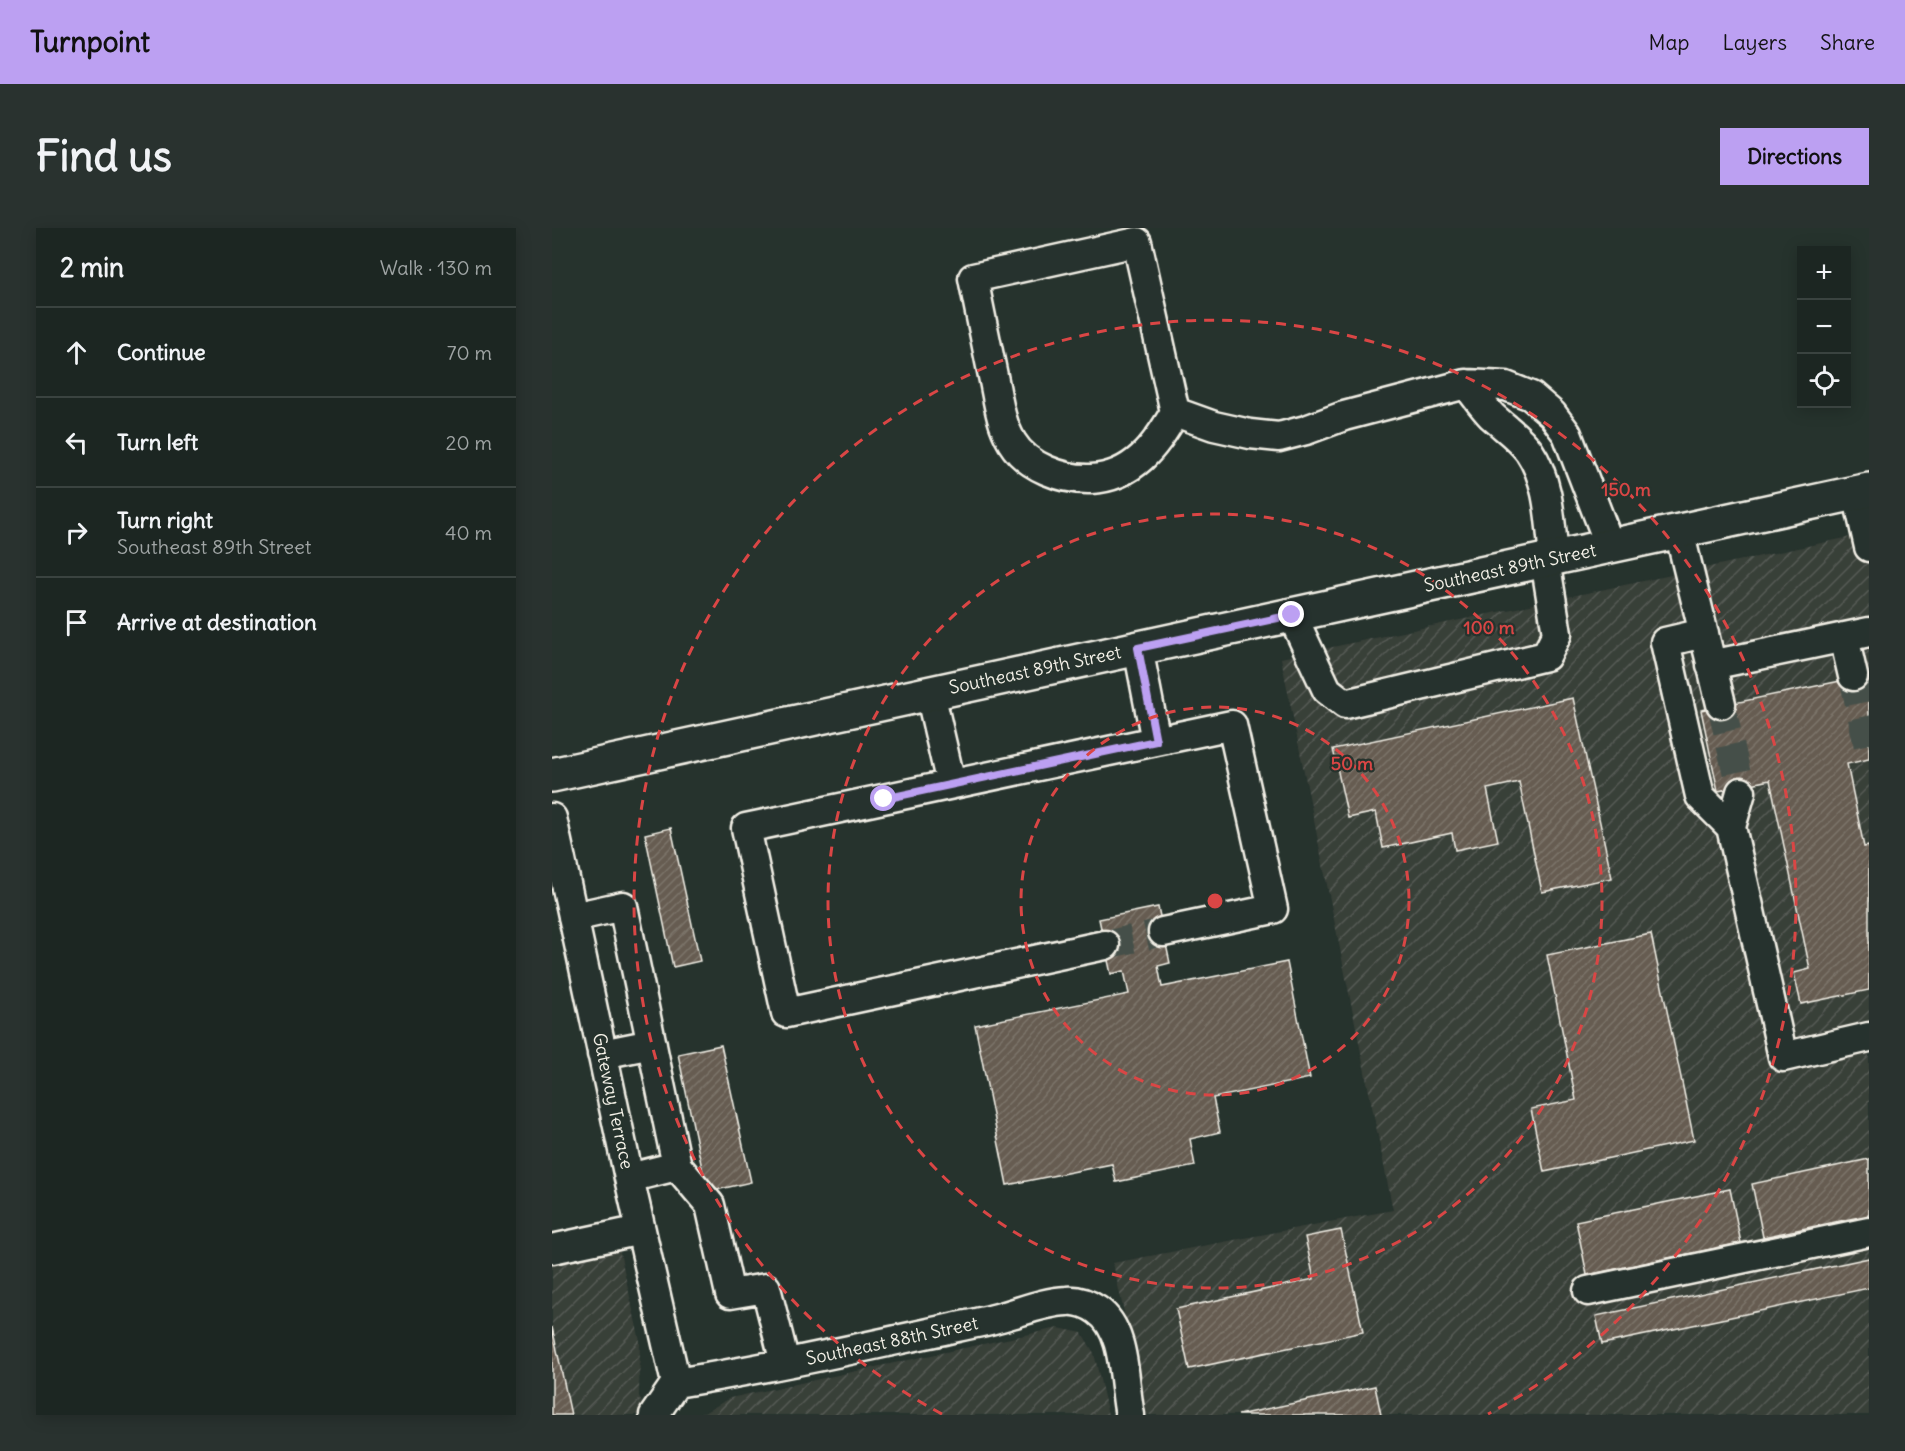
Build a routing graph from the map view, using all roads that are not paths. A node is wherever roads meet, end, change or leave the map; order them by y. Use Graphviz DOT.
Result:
graph roads {
  1 [pos="1466,384"];
  2 [pos="1175,412"];
  3 [pos="1863,491"];
  4 [pos="1679,531"];
  5 [pos="1610,546"];
  6 [pos="1869,547"];
  7 [pos="1549,559"];
  8 [pos="1292,615"];
  9 [pos="1704,633"];
  10 [pos="1857,634"];
  11 [pos="1138,648"];
  12 [pos="1711,665"];
  13 [pos="1853,676"];
  14 [pos="930,693"];
  15 [pos="1721,705"];
  16 [pos="1156,741"];
  17 [pos="552,775"];
  18 [pos="951,784"];
  19 [pos="1741,792"];
  20 [pos="552,818"];
  21 [pos="1731,827"];
  22 [pos="573,917"];
  23 [pos="1163,932"];
  24 [pos="1105,945"];
  25 [pos="1869,1036"];
  26 [pos="652,1044"];
  27 [pos="602,1054"];
  28 [pos="677,1166"];
  29 [pos="629,1178"];
  30 [pos="641,1230"];
  31 [pos="1869,1232"];
  32 [pos="552,1249"];
  33 [pos="1588,1291"];
  34 [pos="785,1363"];
  35 [pos="676,1383"];
  36 [pos="654,1415"];
  37 [pos="1130,1415"];
  1 -- 2 [label="street"];
  1 -- 5 [label="street"];
  1 -- 7 [label="street"];
  2 -- 2 [label="street"];
  3 -- 4 [label="main road, Southeast 89th Street"];
  3 -- 6 [label="street"];
  4 -- 5 [label="main road, Southeast 89th Street"];
  4 -- 9 [label="street"];
  5 -- 7 [label="main road, Southeast 89th Street"];
  7 -- 8 [label="main road, Southeast 89th Street"];
  7 -- 8 [label="street"];
  8 -- 11 [label="main road, Southeast 89th Street"];
  9 -- 12 [label="street"];
  9 -- 21 [label="street"];
  10 -- 12 [label="street"];
  10 -- 13 [label="street"];
  11 -- 14 [label="main road, Southeast 89th Street"];
  11 -- 16 [label="street"];
  12 -- 15 [label="street"];
  14 -- 17 [label="main road, Southeast 89th Street"];
  14 -- 18 [label="street"];
  16 -- 18 [label="street"];
  16 -- 23 [label="street"];
  18 -- 24 [label="street"];
  19 -- 21 [label="street"];
  20 -- 22 [label="street, Gateway Terrace"];
  21 -- 25 [label="street"];
  22 -- 26 [label="street"];
  22 -- 27 [label="street, Gateway Terrace"];
  26 -- 27 [label="street"];
  26 -- 28 [label="street"];
  27 -- 29 [label="street, Gateway Terrace"];
  28 -- 29 [label="street"];
  28 -- 34 [label="street"];
  29 -- 30 [label="street, Gateway Terrace"];
  30 -- 32 [label="street"];
  30 -- 35 [label="street, Gateway Terrace"];
  31 -- 33 [label="street"];
  34 -- 35 [label="street, Southeast 88th Street"];
  34 -- 37 [label="street, Southeast 88th Street"];
  35 -- 36 [label="street"];
}
